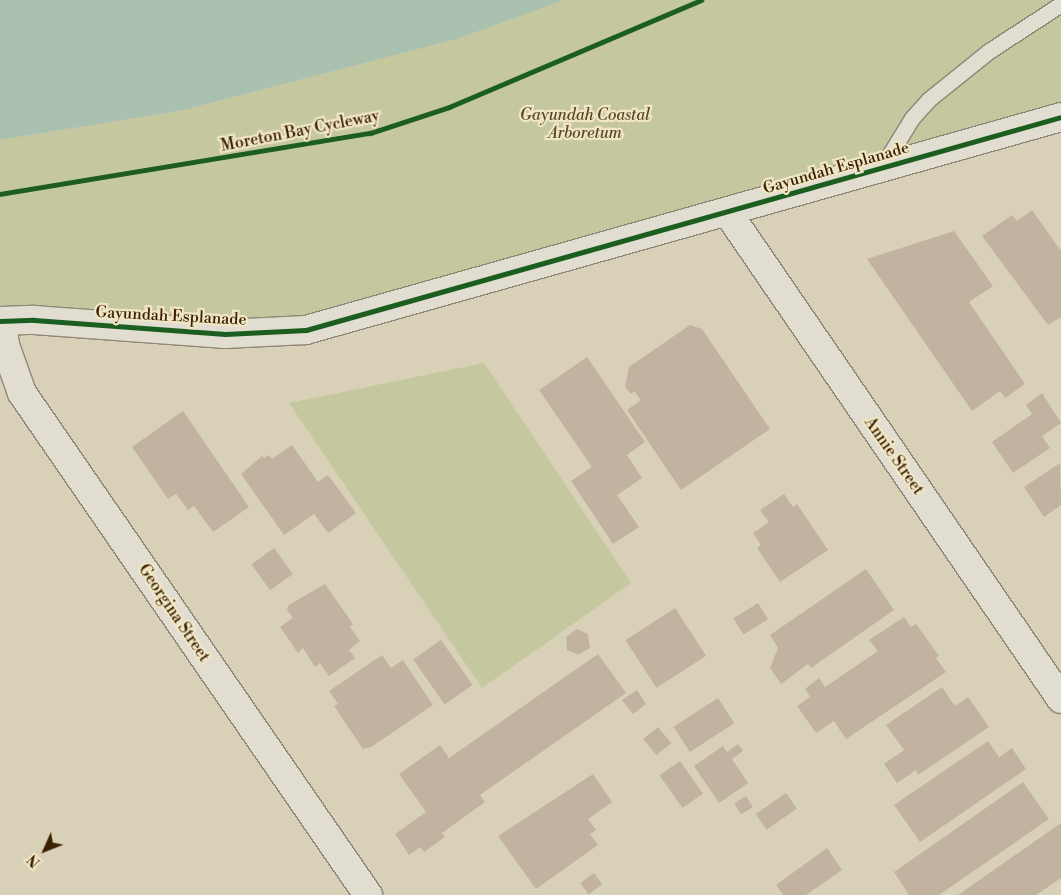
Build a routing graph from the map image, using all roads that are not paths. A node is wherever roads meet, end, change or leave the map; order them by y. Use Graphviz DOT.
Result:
graph roads {
  1 [pos="1061,4"];
  2 [pos="1061,117"];
  3 [pos="881,168"];
  4 [pos="728,212"];
  5 [pos="0,321"];
  6 [pos="1061,699"];
  7 [pos="368,895"];
  1 -- 3 [label="lane"];
  2 -- 3 [label="street, Gayundah Esplanade"];
  3 -- 4 [label="street, Gayundah Esplanade"];
  4 -- 5 [label="street, Gayundah Esplanade"];
  4 -- 6 [label="street, Annie Street"];
  5 -- 7 [label="street, Georgina Street"];
}
